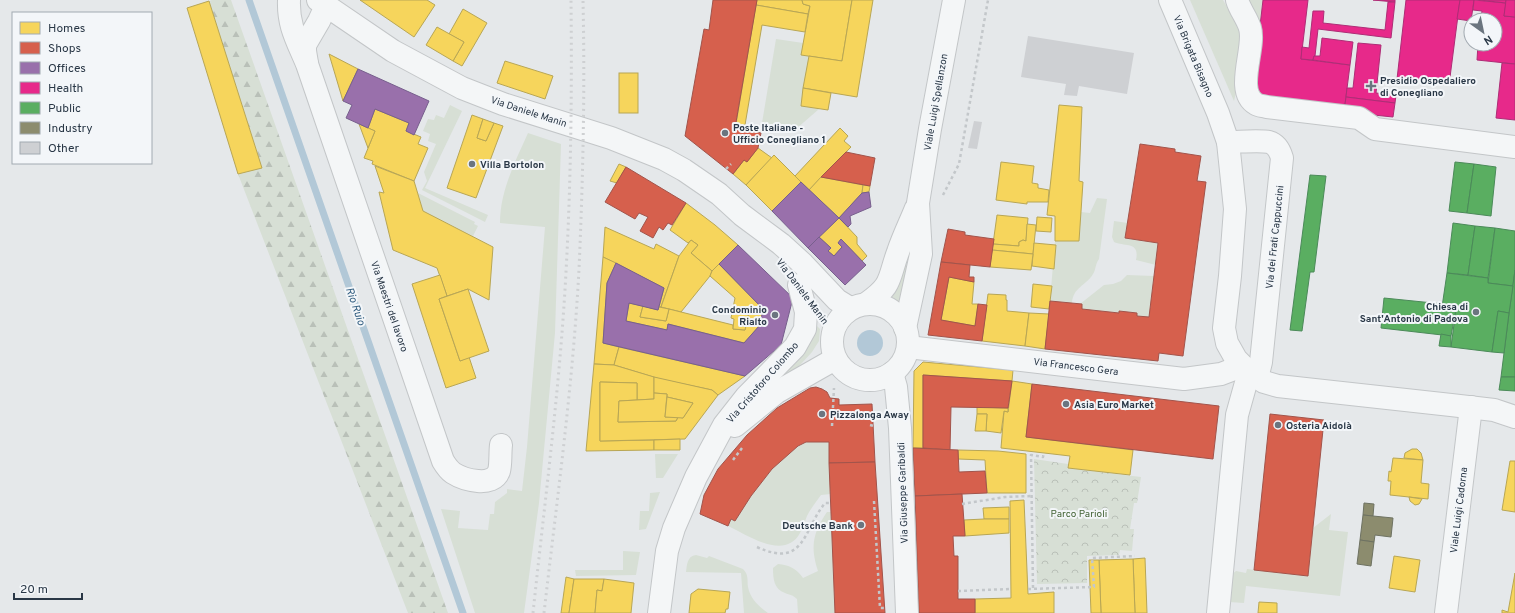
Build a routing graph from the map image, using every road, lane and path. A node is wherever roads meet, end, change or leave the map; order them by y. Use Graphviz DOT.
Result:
graph roads {
  1 [pos="289,0"];
  2 [pos="954,0"];
  3 [pos="988,0"];
  4 [pos="1170,0"];
  5 [pos="1237,0"];
  6 [pos="322,3"];
  7 [pos="307,64"];
  8 [pos="1228,142"];
  9 [pos="1515,147"];
  10 [pos="731,164"];
  11 [pos="726,169"];
  12 [pos="942,199"];
  13 [pos="918,203"];
  14 [pos="742,215"];
  15 [pos="799,285"];
  16 [pos="858,306"];
  17 [pos="832,331"];
  18 [pos="907,337"];
  19 [pos="835,359"];
  20 [pos="1250,372"];
  21 [pos="892,373"];
  22 [pos="834,388"];
  23 [pos="1471,407"];
  24 [pos="1515,417"];
  25 [pos="870,425"];
  26 [pos="832,426"];
  27 [pos="874,426"];
  28 [pos="746,443"];
  29 [pos="500,445"];
  30 [pos="1044,453"];
  31 [pos="709,454"];
  32 [pos="732,461"];
  33 [pos="1031,496"];
  34 [pos="874,501"];
  35 [pos="830,502"];
  36 [pos="962,504"];
  37 [pos="758,547"];
  38 [pos="1135,556"];
  39 [pos="1028,588"];
  40 [pos="1033,588"];
  41 [pos="1010,589"];
  42 [pos="958,591"];
  43 [pos="884,608"];
  44 [pos="659,613"];
  45 [pos="907,613"];
  46 [pos="1218,613"];
  47 [pos="1446,613"];
  1 -- 7 [label="street, Via Maestri del lavoro"];
  2 -- 13 [label="street, Viale Luigi Spellanzon"];
  3 -- 12 [label="path"];
  4 -- 8 [label="street, Via Brigata Bisagno"];
  5 -- 9 [label="street"];
  6 -- 7 [label="street, Via Maestri del lavoro"];
  6 -- 14 [label="street, Via Daniele Manin"];
  7 -- 29 [label="street, Via Maestri del lavoro"];
  8 -- 20 [label="street"];
  8 -- 20 [label="street, Via dei Frati Cappuccini"];
  10 -- 11 [label="path"];
  13 -- 16 [label="street, Viale Luigi Spellanzon"];
  13 -- 18 [label="street, Viale Luigi Spellanzon"];
  14 -- 15 [label="street, Via Daniele Manin"];
  14 -- 16 [label="street, Via Daniele Manin"];
  15 -- 17 [label="street, Via Daniele Manin"];
  15 -- 31 [label="street, Via Cristoforo Colombo"];
  16 -- 17 [label="street"];
  16 -- 18 [label="street"];
  17 -- 19 [label="street"];
  18 -- 20 [label="street, Via Francesco Gera"];
  18 -- 21 [label="street"];
  19 -- 21 [label="street"];
  19 -- 31 [label="street, Via Cristoforo Colombo"];
  20 -- 23 [label="street"];
  20 -- 46 [label="street"];
  21 -- 45 [label="street, Via Giuseppe Garibaldi"];
  22 -- 26 [label="path"];
  23 -- 24 [label="street"];
  23 -- 47 [label="street, Viale Luigi Cadorna"];
  25 -- 27 [label="path"];
  28 -- 32 [label="path"];
  30 -- 33 [label="path"];
  31 -- 44 [label="street, Via Cristoforo Colombo"];
  33 -- 36 [label="path"];
  33 -- 40 [label="path"];
  34 -- 43 [label="path"];
  35 -- 37 [label="path"];
  38 -- 40 [label="path"];
  39 -- 40 [label="path"];
  41 -- 42 [label="path"];
}
